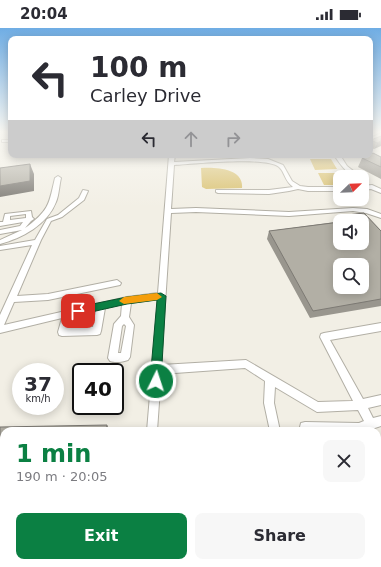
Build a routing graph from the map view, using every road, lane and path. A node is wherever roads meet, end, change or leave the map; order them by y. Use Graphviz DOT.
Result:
graph roads {
  1 [pos="172,158"];
  2 [pos="338,158"];
  3 [pos="172,164"];
  4 [pos="349,170"];
  5 [pos="58,178"];
  6 [pos="369,185"];
  7 [pos="298,187"];
  8 [pos="369,187"];
  9 [pos="372,187"];
  10 [pos="333,189"];
  11 [pos="84,191"];
  12 [pos="218,191"];
  13 [pos="381,191"];
  14 [pos="168,210"];
  15 [pos="381,216"];
  16 [pos="41,217"];
  17 [pos="29,219"];
  18 [pos="3,224"];
  19 [pos="0,232"];
  20 [pos="0,242"];
  21 [pos="37,242"];
  22 [pos="0,248"];
  23 [pos="117,283"];
  24 [pos="161,296"];
  25 [pos="11,300"];
  26 [pos="127,300"];
  27 [pos="0,303"];
  28 [pos="101,306"];
  29 [pos="67,314"];
  30 [pos="124,318"];
  31 [pos="0,324"];
  32 [pos="381,327"];
  33 [pos="0,329"];
  34 [pos="156,370"];
  35 [pos="270,380"];
  36 [pos="381,400"];
  37 [pos="361,404"];
  38 [pos="376,423"];
  39 [pos="152,427"];
  40 [pos="275,427"];
  41 [pos="365,427"];
  1 -- 3 [label="street"];
  2 -- 4 [label="street"];
  3 -- 7 [label="street"];
  3 -- 14 [label="street"];
  5 -- 16 [label="street"];
  6 -- 9 [label="street"];
  7 -- 10 [label="street"];
  7 -- 12 [label="street"];
  8 -- 9 [label="street"];
  9 -- 13 [label="street"];
  11 -- 21 [label="street"];
  14 -- 15 [label="street"];
  14 -- 24 [label="street"];
  16 -- 17 [label="street"];
  16 -- 20 [label="street"];
  17 -- 18 [label="street"];
  17 -- 19 [label="street"];
  21 -- 22 [label="street"];
  21 -- 25 [label="street"];
  23 -- 25 [label="street"];
  24 -- 26 [label="street"];
  24 -- 34 [label="street"];
  25 -- 27 [label="street"];
  25 -- 31 [label="street"];
  26 -- 28 [label="street"];
  26 -- 30 [label="street"];
  28 -- 29 [label="street"];
  28 -- 29 [label="street"];
  29 -- 33 [label="street"];
  32 -- 37 [label="street"];
  34 -- 35 [label="street"];
  34 -- 39 [label="street"];
  35 -- 37 [label="street"];
  35 -- 40 [label="street"];
  36 -- 37 [label="street"];
  37 -- 38 [label="street"];
  38 -- 41 [label="street"];
}
